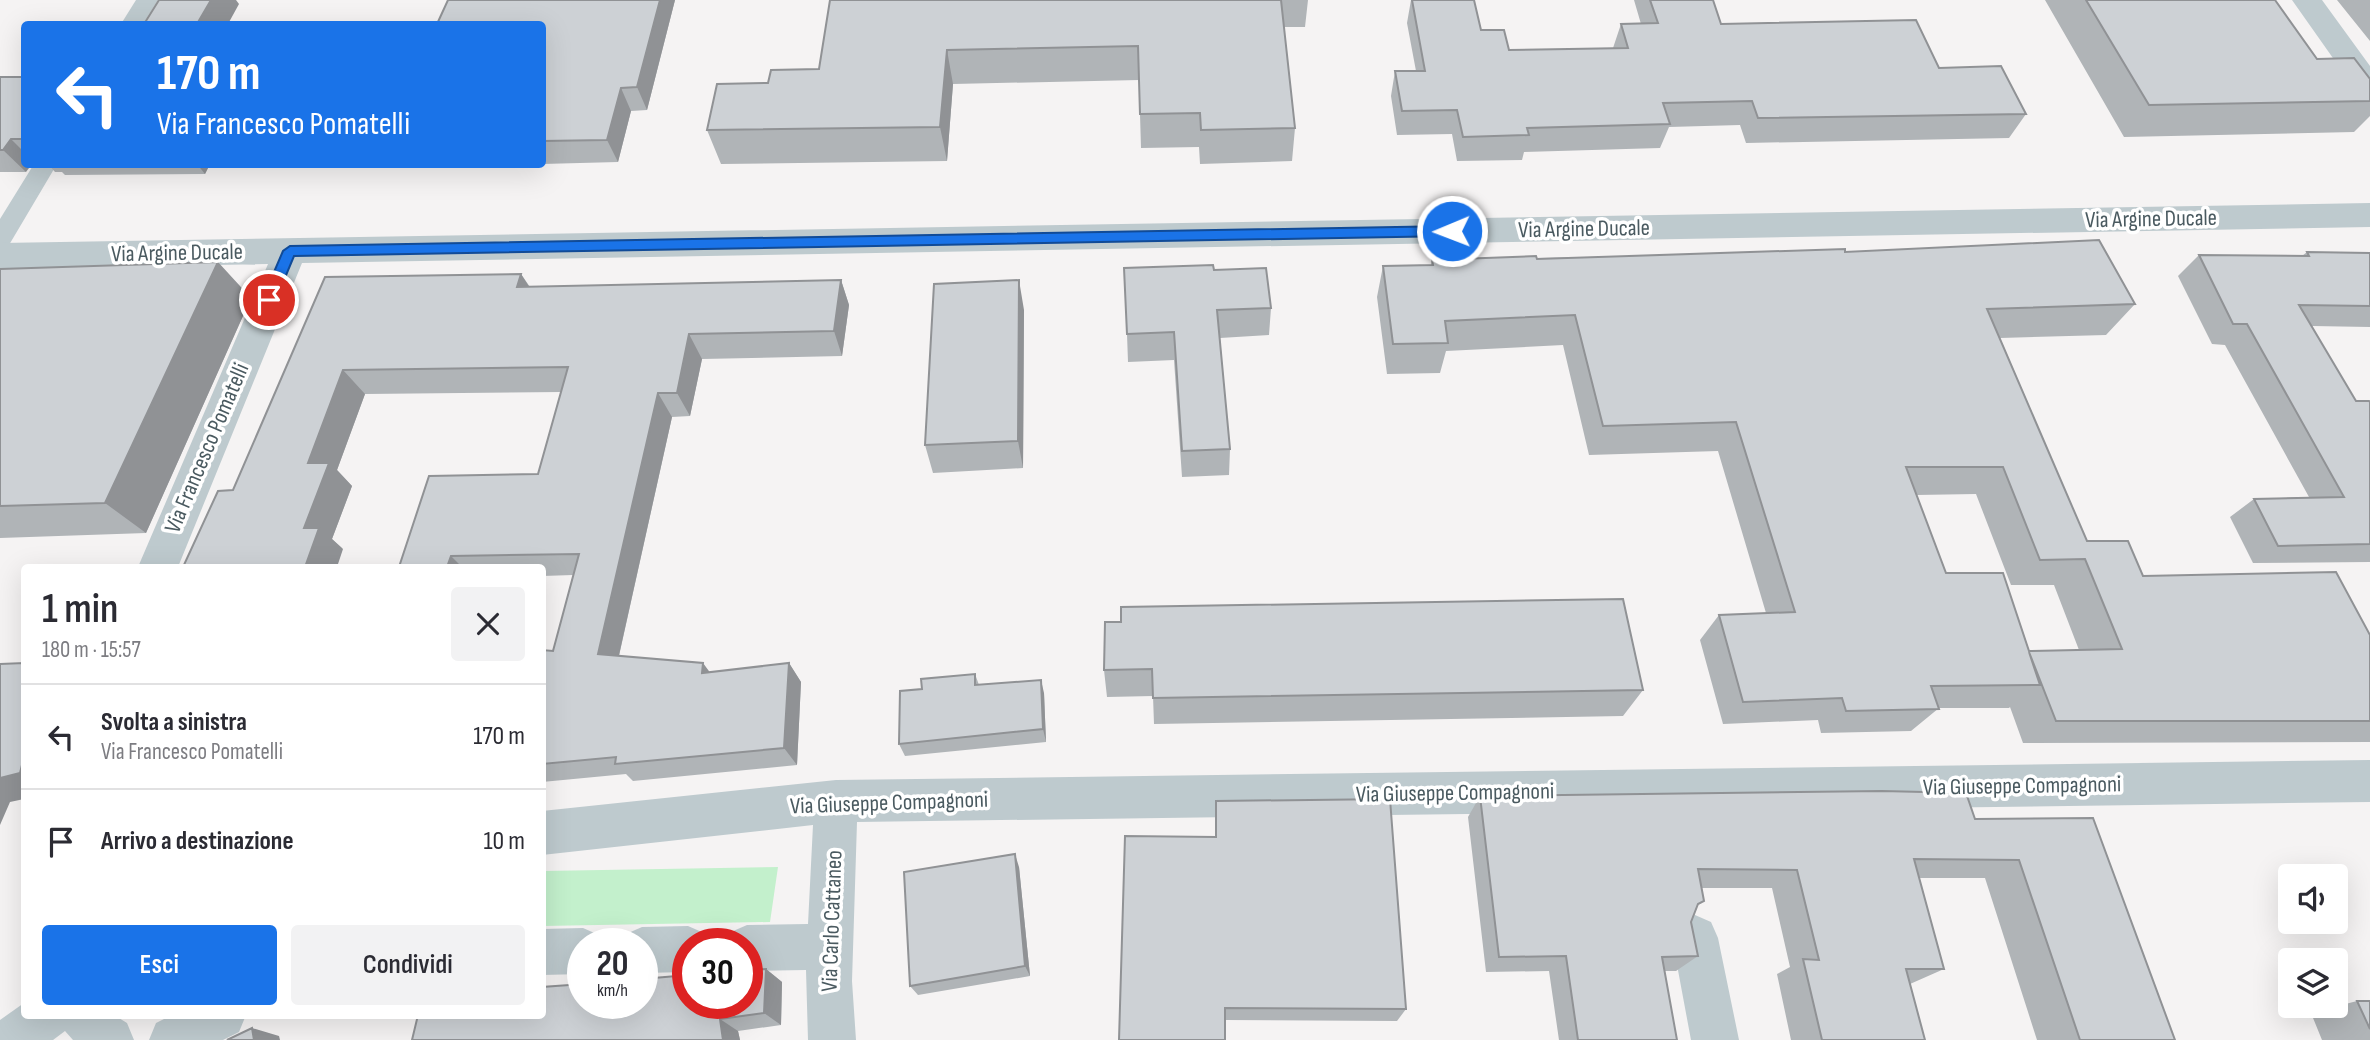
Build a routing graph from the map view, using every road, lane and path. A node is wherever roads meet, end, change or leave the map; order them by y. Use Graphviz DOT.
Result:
graph roads {
  1 [pos="147,0"];
  2 [pos="2307,0"];
  3 [pos="134,21"];
  4 [pos="2370,88"];
  5 [pos="44,168"];
  6 [pos="2370,215"];
  7 [pos="0,240"];
  8 [pos="290,251"];
  9 [pos="0,256"];
  10 [pos="159,564"];
  11 [pos="2370,781"];
  12 [pos="836,801"];
  13 [pos="546,833"];
  14 [pos="1695,939"];
  15 [pos="831,946"];
  16 [pos="763,948"];
  17 [pos="567,951"];
  18 [pos="546,952"];
  19 [pos="21,1013"];
  20 [pos="43,1019"];
  21 [pos="86,1019"];
  22 [pos="214,1019"];
  23 [pos="14,1040"];
  24 [pos="110,1040"];
  25 [pos="173,1040"];
  26 [pos="832,1040"];
  27 [pos="1714,1040"];
  1 -- 3 [label="lane"];
  2 -- 4 [label="street"];
  5 -- 7 [label="lane"];
  6 -- 8 [label="street, Via Argine Ducale"];
  8 -- 9 [label="street, Via Argine Ducale"];
  8 -- 10 [label="street, Via Francesco Pomatelli"];
  11 -- 12 [label="street, Via Giuseppe Compagnoni"];
  12 -- 13 [label="street, Via Giuseppe Compagnoni"];
  12 -- 15 [label="street, Via Carlo Cattaneo"];
  14 -- 27 [label="street"];
  15 -- 16 [label="street"];
  15 -- 26 [label="street, Via Carlo Cattaneo"];
  17 -- 18 [label="street"];
  19 -- 23 [label="street"];
  20 -- 23 [label="street"];
  21 -- 24 [label="street"];
  22 -- 25 [label="street"];
}
